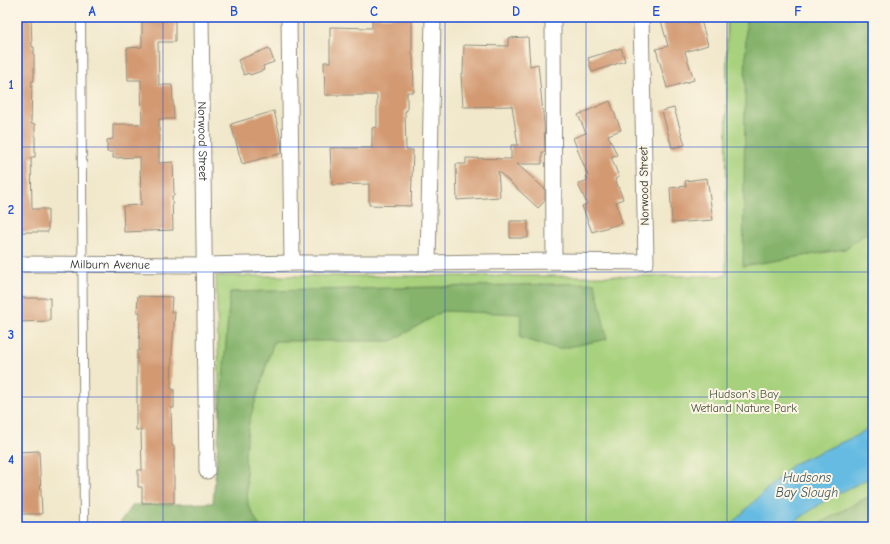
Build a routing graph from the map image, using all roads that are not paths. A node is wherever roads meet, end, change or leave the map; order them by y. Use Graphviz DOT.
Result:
graph roads {
  1 [pos="81,17"];
  2 [pos="201,17"];
  3 [pos="289,17"];
  4 [pos="433,17"];
  5 [pos="554,17"];
  6 [pos="641,17"];
  7 [pos="554,261"];
  8 [pos="292,263"];
  9 [pos="428,263"];
  10 [pos="17,264"];
  11 [pos="82,265"];
  12 [pos="204,265"];
  13 [pos="207,471"];
  14 [pos="84,527"];
  1 -- 11 [label="lane"];
  2 -- 12 [label="street, Norwood Street"];
  3 -- 8 [label="street"];
  4 -- 9 [label="street"];
  5 -- 7 [label="street"];
  6 -- 7 [label="street, Norwood Street"];
  7 -- 9 [label="street, Norwood Street"];
  8 -- 9 [label="street, Norwood Street"];
  8 -- 12 [label="street, Norwood Street"];
  10 -- 11 [label="street, Milburn Avenue"];
  11 -- 12 [label="street, Milburn Avenue"];
  11 -- 14 [label="lane"];
  12 -- 13 [label="street, Norwood Street"];
}
